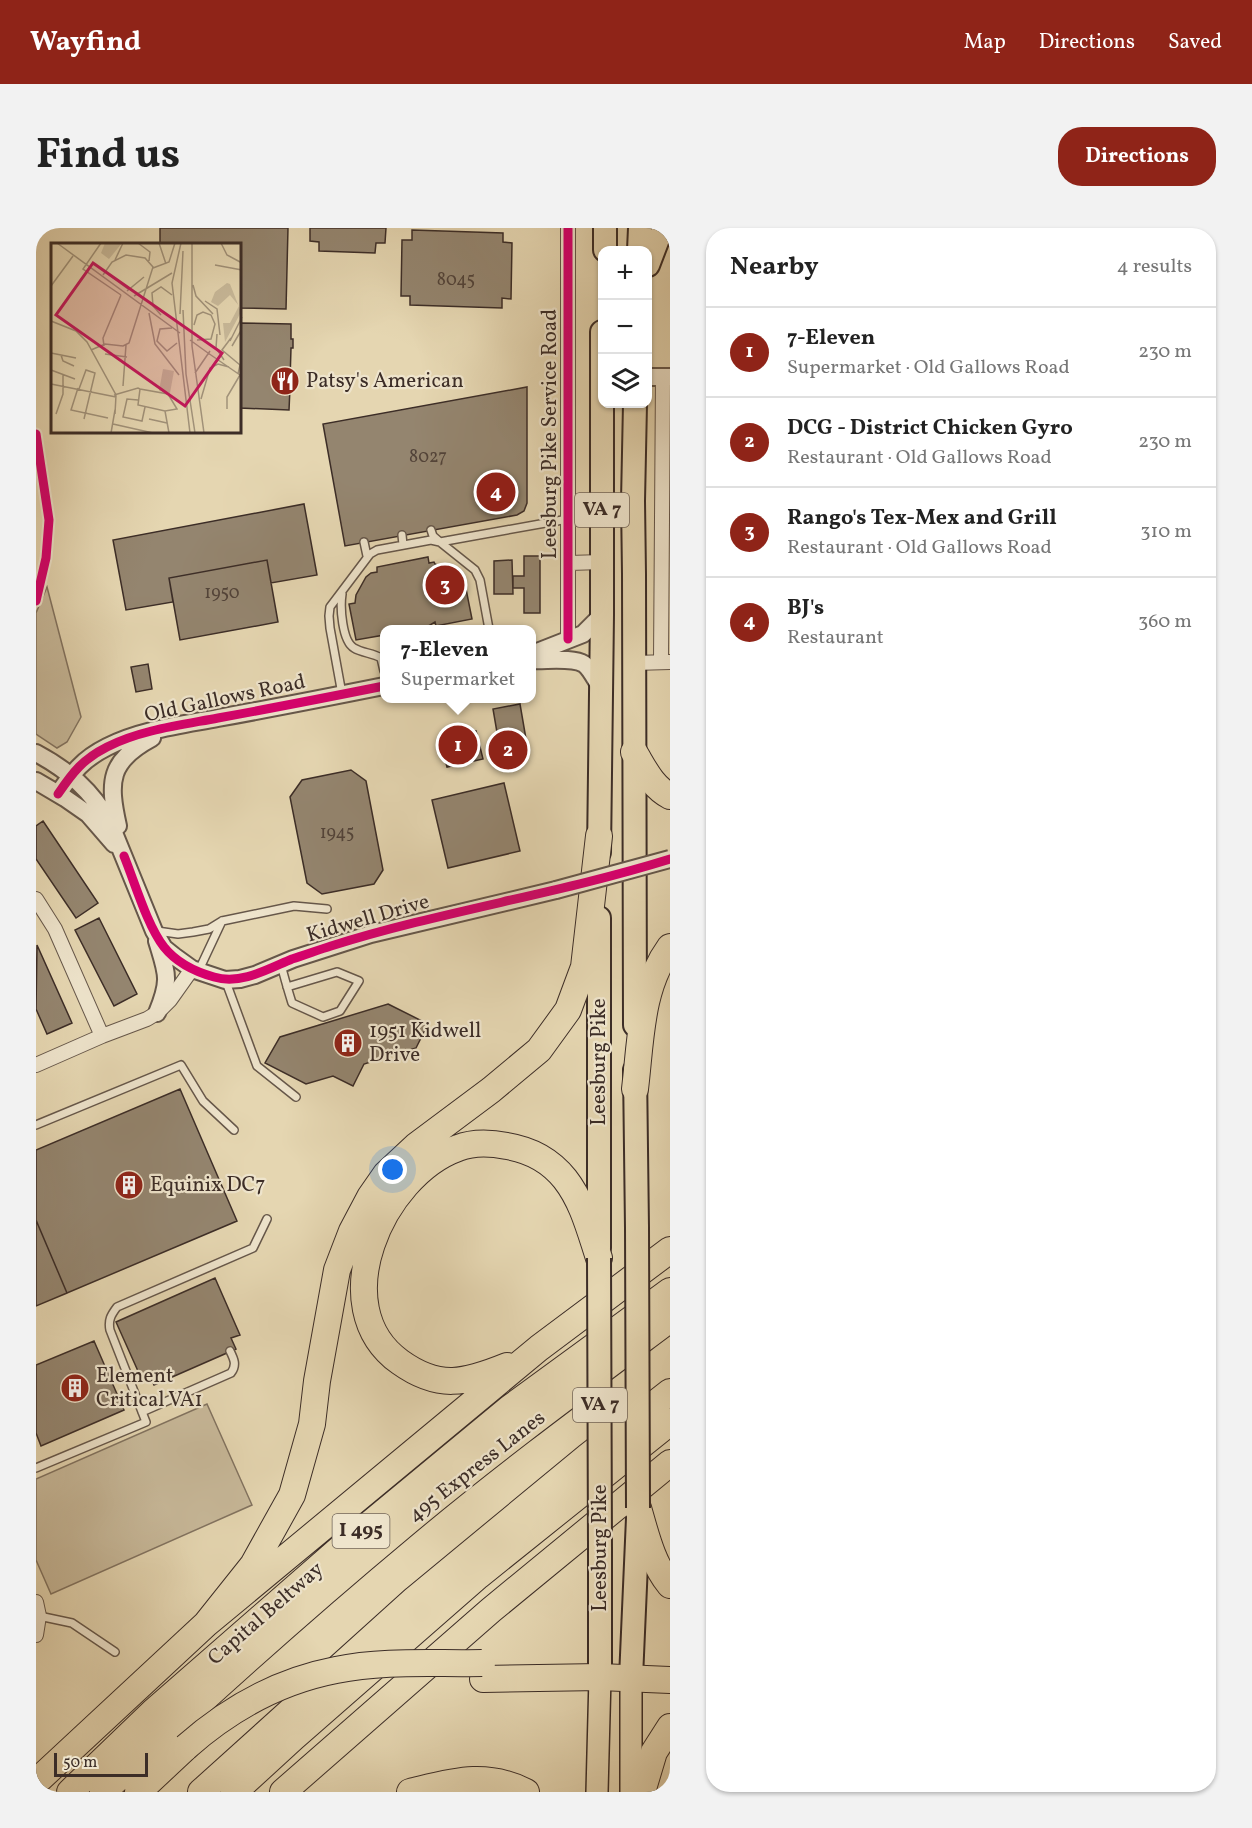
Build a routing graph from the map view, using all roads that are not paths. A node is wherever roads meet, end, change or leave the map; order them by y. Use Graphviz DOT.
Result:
graph roads {
  1 [pos="568,228"];
  2 [pos="606,228"];
  3 [pos="639,228"];
  4 [pos="666,228"];
  5 [pos="605,246"];
  6 [pos="639,246"];
  7 [pos="652,255"];
  8 [pos="603,354"];
  9 [pos="660,377"];
  10 [pos="635,408"];
  11 [pos="666,487"];
  12 [pos="602,518"];
  13 [pos="568,519"];
  14 [pos="430,530"];
  15 [pos="402,536"];
  16 [pos="364,542"];
  17 [pos="440,542"];
  18 [pos="403,545"];
  19 [pos="367,556"];
  20 [pos="602,562"];
  21 [pos="569,563"];
  22 [pos="652,574"];
  23 [pos="342,591"];
  24 [pos="602,615"];
  25 [pos="487,625"];
  26 [pos="568,639"];
  27 [pos="536,652"];
  28 [pos="380,653"];
  29 [pos="536,660"];
  30 [pos="665,662"];
  31 [pos="634,663"];
  32 [pos="380,687"];
  33 [pos="601,688"];
  34 [pos="342,694"];
  35 [pos="169,728"];
  36 [pos="634,752"];
  37 [pos="36,753"];
  38 [pos="71,775"];
  39 [pos="36,782"];
  40 [pos="58,794"];
  41 [pos="670,796"];
  42 [pos="599,836"];
  43 [pos="124,856"];
  44 [pos="670,859"];
  45 [pos="36,899"];
  46 [pos="327,909"];
  47 [pos="222,921"];
  48 [pos="154,931"];
  49 [pos="670,947"];
  50 [pos="281,964"];
  51 [pos="196,970"];
  52 [pos="225,980"];
  53 [pos="287,987"];
  54 [pos="157,1013"];
  55 [pos="102,1036"];
  56 [pos="36,1065"];
  57 [pos="635,1089"];
  58 [pos="296,1097"];
  59 [pos="36,1125"];
  60 [pos="234,1130"];
  61 [pos="267,1219"];
  62 [pos="670,1250"];
  63 [pos="599,1258"];
  64 [pos="670,1292"];
  65 [pos="670,1319"];
  66 [pos="539,1348"];
  67 [pos="230,1351"];
  68 [pos="670,1392"];
  69 [pos="142,1412"];
  70 [pos="670,1422"];
  71 [pos="670,1463"];
  72 [pos="36,1468"];
  73 [pos="638,1508"];
  74 [pos="670,1584"];
  75 [pos="36,1602"];
  76 [pos="39,1617"];
  77 [pos="206,1624"];
  78 [pos="36,1635"];
  79 [pos="114,1652"];
  80 [pos="600,1670"];
  81 [pos="631,1678"];
  82 [pos="670,1680"];
  83 [pos="670,1726"];
  84 [pos="192,1752"];
  85 [pos="36,1782"];
  86 [pos="70,1792"];
  87 [pos="103,1792"];
  88 [pos="138,1792"];
  89 [pos="161,1792"];
  90 [pos="201,1792"];
  91 [pos="234,1792"];
  92 [pos="283,1792"];
  93 [pos="410,1792"];
  94 [pos="526,1792"];
  95 [pos="597,1792"];
  96 [pos="631,1792"];
  97 [pos="642,1792"];
  1 -- 13 [label="street, Leesburg Pike Service Road"];
  2 -- 5 [label="highway"];
  3 -- 6 [label="highway"];
  4 -- 7 [label="highway"];
  8 -- 12 [label="highway, Leesburg Pike / VA 7"];
  9 -- 11 [label="street"];
  10 -- 22 [label="highway, Leesburg Pike / VA 7"];
  11 -- 22 [label="street"];
  12 -- 13 [label="street"];
  12 -- 20 [label="highway, Leesburg Pike / VA 7"];
  13 -- 17 [label="lane"];
  13 -- 21 [label="street, Leesburg Pike Service Road"];
  14 -- 17 [label="lane"];
  15 -- 18 [label="lane"];
  16 -- 19 [label="lane"];
  17 -- 18 [label="lane"];
  17 -- 25 [label="lane"];
  18 -- 19 [label="lane"];
  19 -- 23 [label="lane"];
  20 -- 21 [label="street"];
  20 -- 24 [label="highway, Leesburg Pike / VA 7"];
  21 -- 26 [label="street, Leesburg Pike Service Road"];
  22 -- 30 [label="street"];
  22 -- 31 [label="highway, Leesburg Pike / VA 7"];
  23 -- 28 [label="lane"];
  23 -- 34 [label="lane"];
  24 -- 26 [label="street"];
  24 -- 33 [label="highway, Leesburg Pike / VA 7"];
  26 -- 27 [label="street"];
  29 -- 33 [label="street"];
  30 -- 31 [label="street"];
  31 -- 36 [label="highway, Leesburg Pike / VA 7"];
  32 -- 34 [label="street, Old Gallows Road"];
  33 -- 42 [label="highway, Leesburg Pike / VA 7"];
  34 -- 35 [label="street, Old Gallows Road"];
  35 -- 38 [label="street, Old Gallows Road"];
  35 -- 43 [label="street"];
  36 -- 41 [label="highway"];
  36 -- 57 [label="highway, Leesburg Pike / VA 7"];
  37 -- 38 [label="street"];
  38 -- 40 [label="street, Old Gallows Road"];
  38 -- 43 [label="street"];
  39 -- 40 [label="street"];
  40 -- 43 [label="street"];
  42 -- 63 [label="highway, Leesburg Pike / VA 7"];
  42 -- 77 [label="highway"];
  43 -- 48 [label="street"];
  44 -- 50 [label="street, Kidwell Drive, bridge"];
  45 -- 55 [label="street"];
  46 -- 47 [label="lane"];
  47 -- 48 [label="lane"];
  47 -- 51 [label="lane"];
  48 -- 51 [label="street"];
  48 -- 54 [label="street"];
  49 -- 57 [label="highway"];
  50 -- 52 [label="street, Kidwell Drive"];
  50 -- 53 [label="lane"];
  51 -- 52 [label="street"];
  51 -- 54 [label="street"];
  52 -- 58 [label="lane"];
  53 -- 53 [label="lane"];
  54 -- 55 [label="street"];
  55 -- 56 [label="street"];
  57 -- 73 [label="highway, Leesburg Pike / VA 7, bridge"];
  59 -- 60 [label="lane"];
  61 -- 69 [label="lane"];
  62 -- 66 [label="highway"];
  63 -- 66 [label="highway"];
  63 -- 80 [label="highway, Leesburg Pike / VA 7, bridge"];
  64 -- 86 [label="highway, Capital Beltway / I 495"];
  65 -- 87 [label="highway, 495 Express Lanes / I 495"];
  66 -- 77 [label="highway"];
  67 -- 69 [label="lane"];
  68 -- 90 [label="highway"];
  69 -- 72 [label="lane"];
  70 -- 91 [label="highway"];
  71 -- 92 [label="highway"];
  73 -- 74 [label="highway"];
  73 -- 81 [label="highway, Leesburg Pike / VA 7"];
  75 -- 76 [label="street"];
  76 -- 78 [label="street"];
  76 -- 79 [label="lane"];
  77 -- 85 [label="highway"];
  80 -- 81 [label="highway"];
  80 -- 84 [label="highway, bridge"];
  80 -- 95 [label="main road, Leesburg Pike / VA 7"];
  81 -- 82 [label="highway"];
  81 -- 96 [label="main road, Leesburg Pike / VA 7"];
  83 -- 97 [label="highway"];
  84 -- 88 [label="highway"];
  84 -- 89 [label="highway"];
  93 -- 94 [label="highway"];
}
